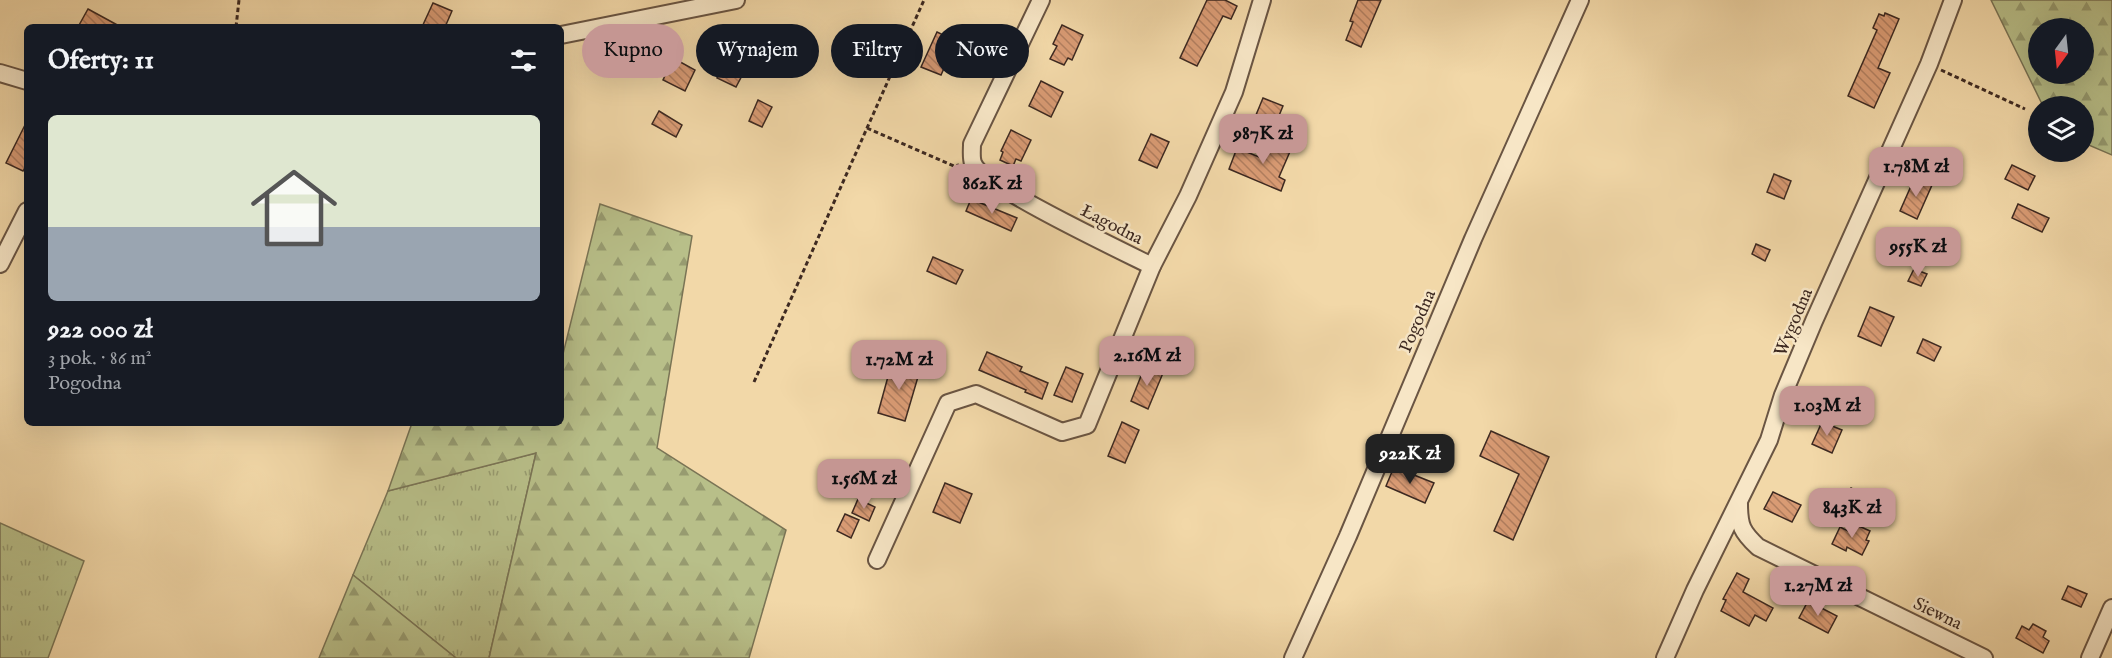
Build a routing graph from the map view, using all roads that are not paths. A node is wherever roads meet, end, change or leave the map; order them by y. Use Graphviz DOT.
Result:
graph roads {
  1 [pos="736,0"];
  2 [pos="1041,0"];
  3 [pos="1262,0"];
  4 [pos="1580,0"];
  5 [pos="1953,0"];
  6 [pos="564,34"];
  7 [pos="0,73"];
  8 [pos="24,80"];
  9 [pos="24,217"];
  10 [pos="0,264"];
  11 [pos="1152,266"];
  12 [pos="1739,504"];
  13 [pos="877,560"];
  14 [pos="2112,608"];
  15 [pos="1293,658"];
  16 [pos="1665,658"];
  17 [pos="1984,658"];
  18 [pos="2090,658"];
  1 -- 6 [label="street"];
  2 -- 11 [label="street, Łagodna"];
  3 -- 11 [label="street"];
  4 -- 15 [label="street, Pogodna"];
  5 -- 12 [label="street, Wygodna"];
  7 -- 8 [label="street"];
  9 -- 10 [label="street"];
  11 -- 13 [label="street, Łagodna"];
  12 -- 16 [label="street, Wygodna"];
  12 -- 17 [label="street, Siewna"];
  14 -- 18 [label="street"];
}
